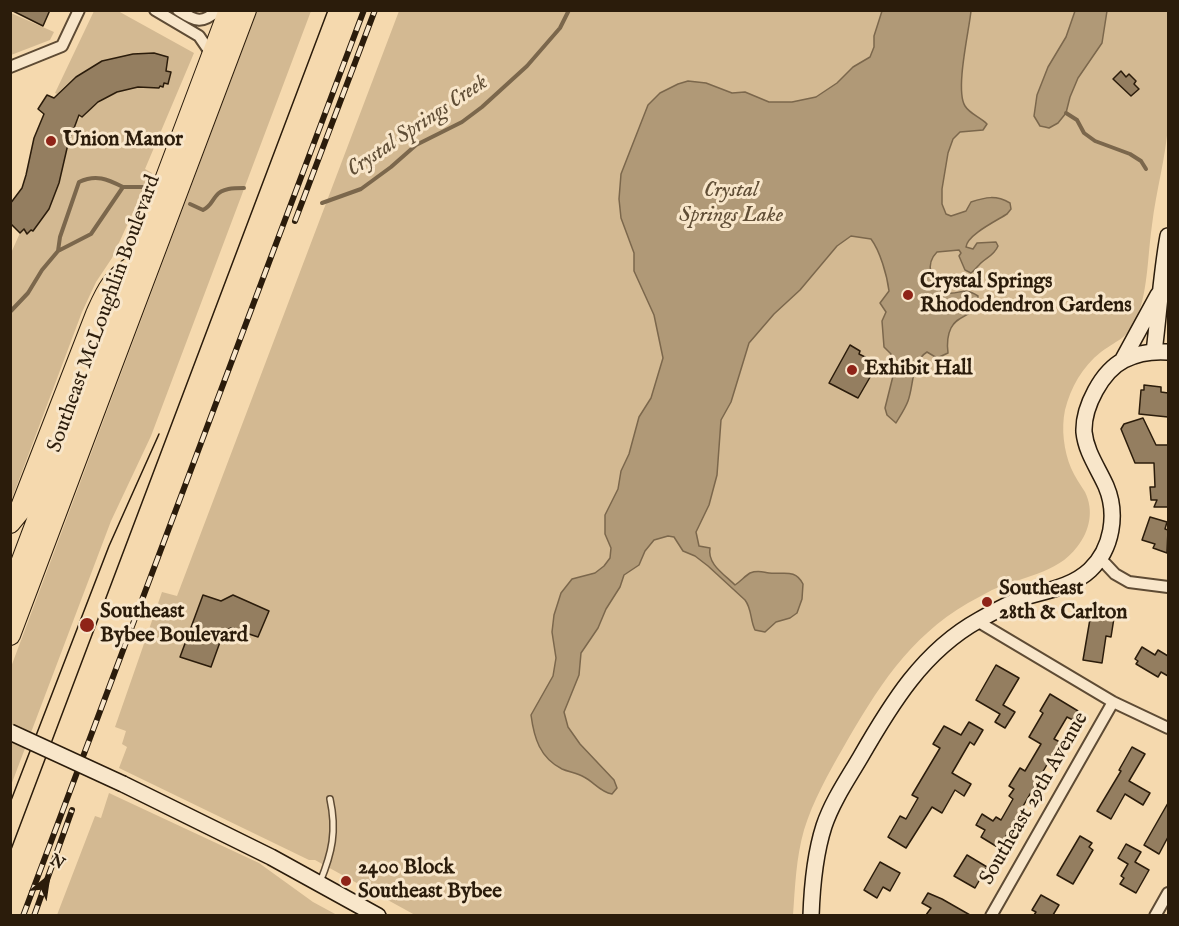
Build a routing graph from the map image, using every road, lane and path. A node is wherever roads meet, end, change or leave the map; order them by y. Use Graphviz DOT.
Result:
graph roads {
  1 [pos="79,10"];
  2 [pos="155,10"];
  3 [pos="218,10"];
  4 [pos="229,10"];
  5 [pos="246,10"];
  6 [pos="179,11"];
  7 [pos="173,21"];
  8 [pos="212,55"];
  9 [pos="10,67"];
  10 [pos="167,196"];
  11 [pos="1168,236"];
  12 [pos="133,266"];
  13 [pos="1159,292"];
  14 [pos="1161,352"];
  15 [pos="1122,361"];
  16 [pos="10,523"];
  17 [pos="1100,558"];
  18 [pos="1168,587"];
  19 [pos="10,592"];
  20 [pos="977,621"];
  21 [pos="10,635"];
  22 [pos="1113,702"];
  23 [pos="1168,729"];
  24 [pos="10,732"];
  25 [pos="330,799"];
  26 [pos="320,882"];
  27 [pos="1168,893"];
  28 [pos="378,915"];
  29 [pos="811,915"];
  30 [pos="991,915"];
  31 [pos="1155,915"];
  1 -- 9 [label="street"];
  2 -- 7 [label="street"];
  3 -- 6 [label="street"];
  4 -- 8 [label="highway, Southeast McLoughlin Boulevard"];
  5 -- 10 [label="highway, Southeast McLoughlin Boulevard"];
  6 -- 7 [label="lane"];
  7 -- 8 [label="street"];
  8 -- 10 [label="highway, Southeast McLoughlin Boulevard"];
  10 -- 12 [label="highway, Southeast McLoughlin Boulevard"];
  10 -- 21 [label="highway, Southeast McLoughlin Boulevard"];
  11 -- 13 [label="main road"];
  12 -- 16 [label="highway"];
  12 -- 19 [label="highway, Southeast McLoughlin Boulevard"];
  13 -- 14 [label="main road"];
  13 -- 15 [label="main road"];
  14 -- 15 [label="main road"];
  15 -- 17 [label="main road"];
  17 -- 18 [label="street"];
  17 -- 20 [label="main road"];
  20 -- 22 [label="street"];
  20 -- 29 [label="main road"];
  22 -- 23 [label="street"];
  22 -- 30 [label="street, Southeast 29th Avenue"];
  24 -- 26 [label="main road, bridge"];
  25 -- 26 [label="lane"];
  26 -- 28 [label="main road"];
  27 -- 31 [label="street"];
}
